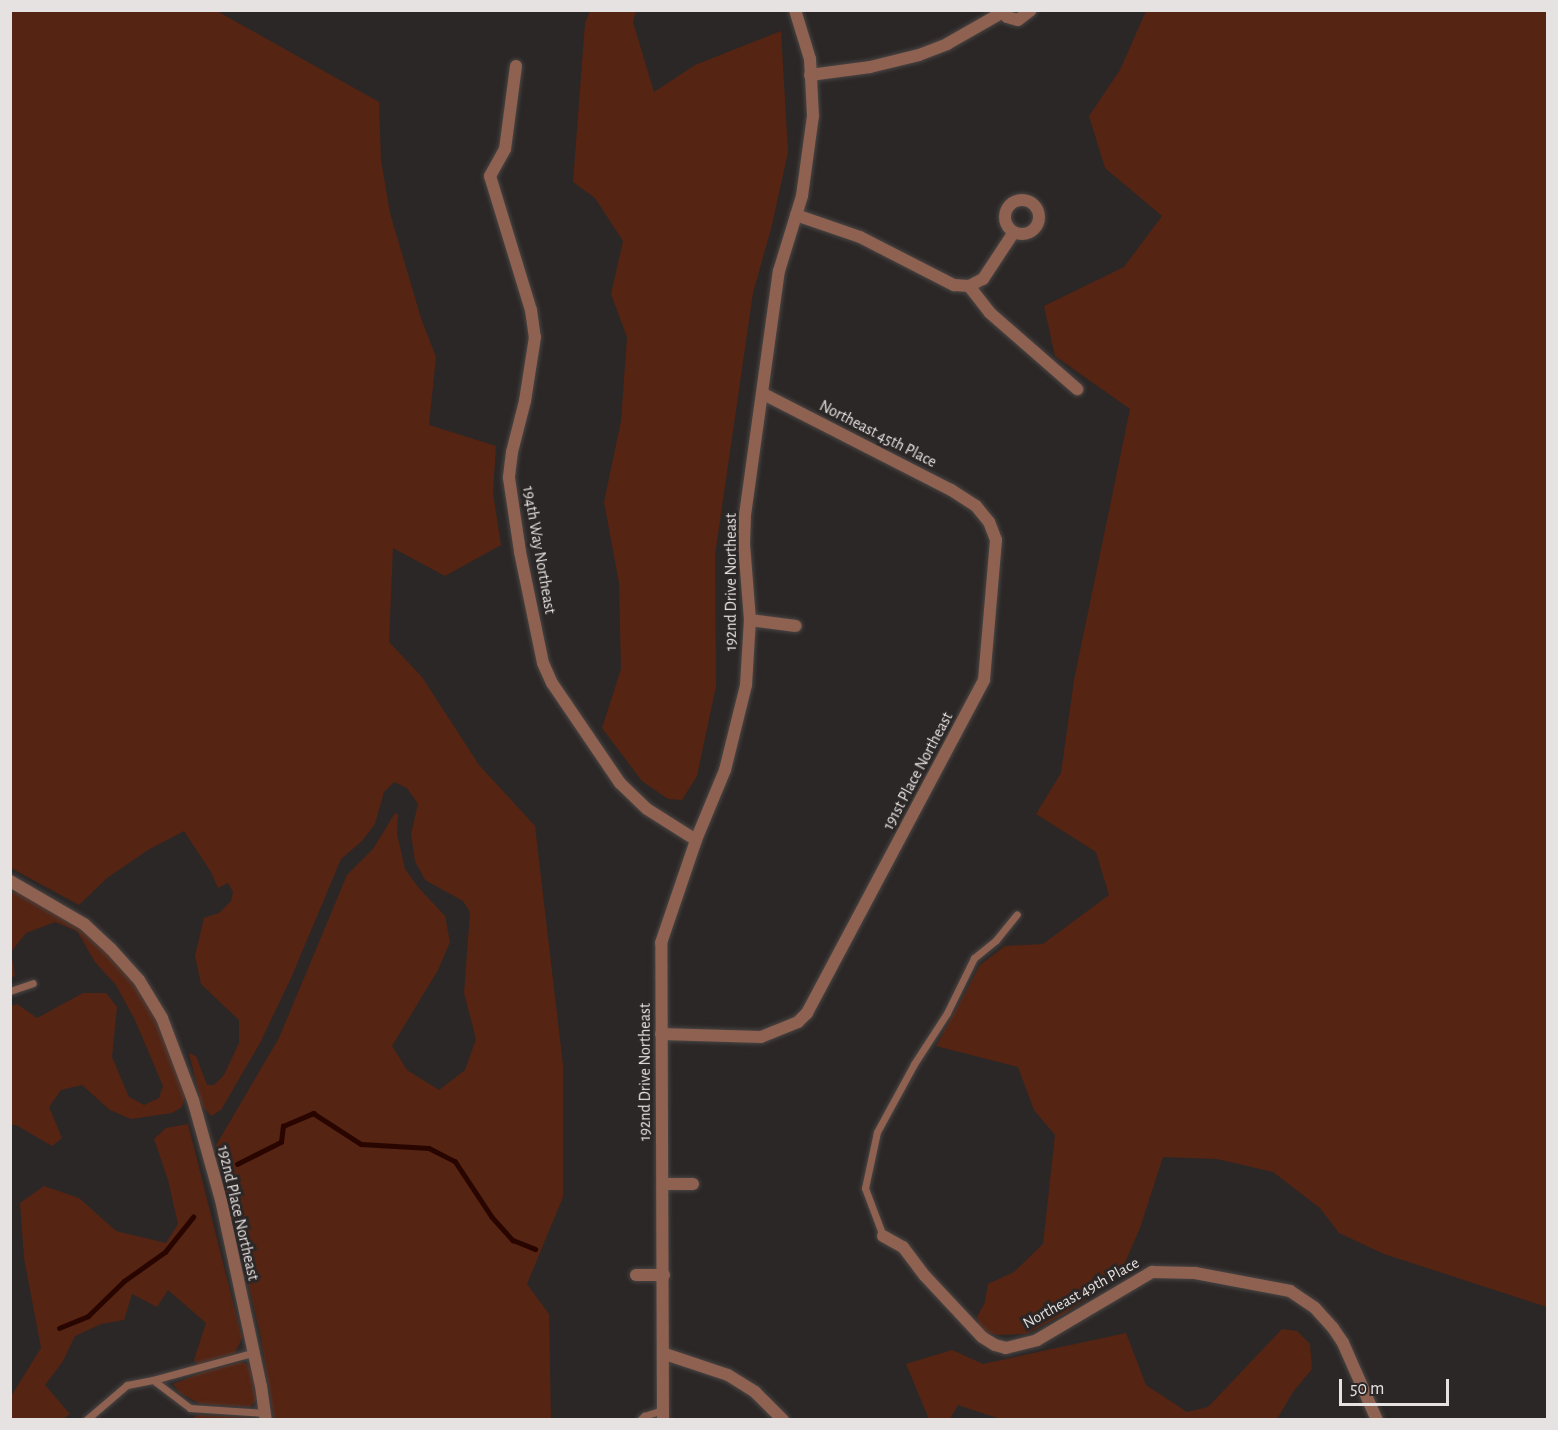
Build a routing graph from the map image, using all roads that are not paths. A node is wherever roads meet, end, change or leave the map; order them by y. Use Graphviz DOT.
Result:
graph roads {
  1 [pos="795,10"];
  2 [pos="1030,10"];
  3 [pos="1003,11"];
  4 [pos="516,66"];
  5 [pos="810,75"];
  6 [pos="796,215"];
  7 [pos="1014,232"];
  8 [pos="969,286"];
  9 [pos="1077,389"];
  10 [pos="763,394"];
  11 [pos="976,506"];
  12 [pos="750,620"];
  13 [pos="796,626"];
  14 [pos="696,840"];
  15 [pos="10,880"];
  16 [pos="1017,915"];
  17 [pos="33,983"];
  18 [pos="10,991"];
  19 [pos="661,1034"];
  20 [pos="663,1184"];
  21 [pos="693,1184"];
  22 [pos="883,1236"];
  23 [pos="636,1275"];
  24 [pos="663,1275"];
  25 [pos="252,1353"];
  26 [pos="665,1354"];
  27 [pos="153,1380"];
  28 [pos="663,1415"];
  29 [pos="265,1416"];
  30 [pos="86,1419"];
  31 [pos="640,1419"];
  32 [pos="783,1419"];
  33 [pos="1377,1419"];
  1 -- 5 [label="street, 192nd Drive Northeast"];
  2 -- 3 [label="street"];
  3 -- 5 [label="street"];
  4 -- 14 [label="street, 194th Way Northeast"];
  5 -- 6 [label="street, 192nd Drive Northeast"];
  6 -- 8 [label="street"];
  6 -- 10 [label="street, 192nd Drive Northeast"];
  7 -- 8 [label="street"];
  8 -- 9 [label="street"];
  10 -- 11 [label="street, Northeast 45th Place"];
  10 -- 12 [label="street, 192nd Drive Northeast"];
  11 -- 19 [label="street, 191st Place Northeast"];
  12 -- 13 [label="street"];
  12 -- 14 [label="street, 192nd Drive Northeast"];
  14 -- 19 [label="street, 192nd Drive Northeast"];
  15 -- 25 [label="street, 192nd Place Northeast"];
  16 -- 22 [label="lane"];
  17 -- 18 [label="lane"];
  19 -- 20 [label="street, 192nd Drive Northeast"];
  20 -- 21 [label="street"];
  20 -- 24 [label="street, 192nd Drive Northeast"];
  22 -- 33 [label="street, Northeast 49th Place"];
  23 -- 24 [label="street"];
  24 -- 26 [label="street, 192nd Drive Northeast"];
  25 -- 27 [label="lane"];
  25 -- 29 [label="street, 192nd Place Northeast"];
  26 -- 28 [label="street, 192nd Drive Northeast"];
  26 -- 32 [label="street"];
  27 -- 29 [label="lane"];
  27 -- 30 [label="lane"];
  28 -- 31 [label="lane"];
}
